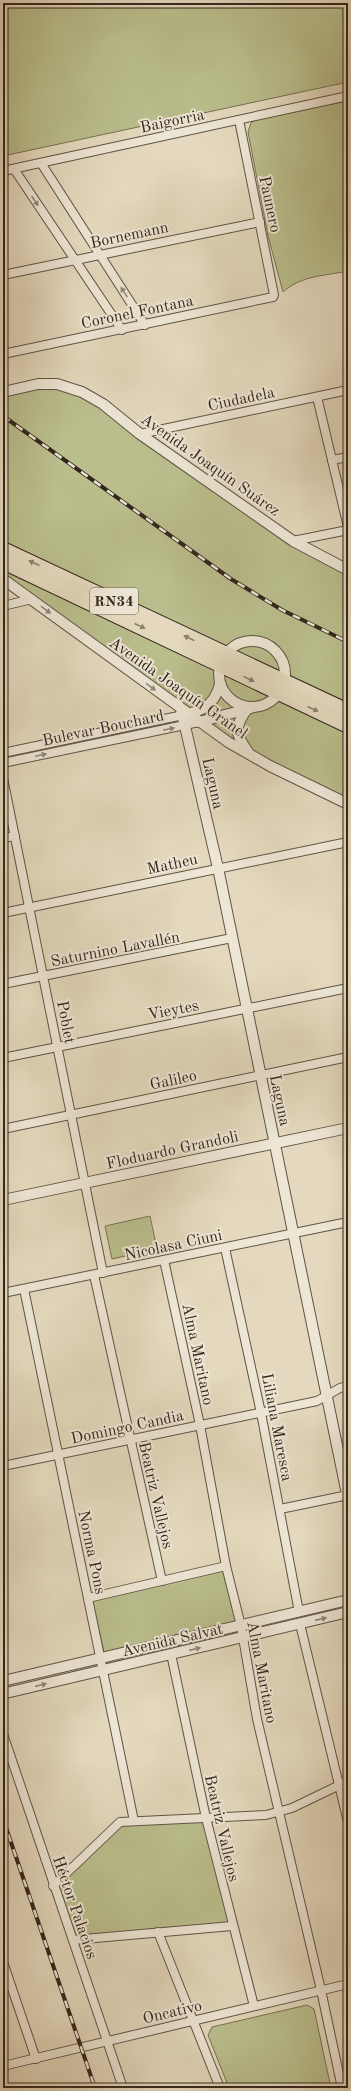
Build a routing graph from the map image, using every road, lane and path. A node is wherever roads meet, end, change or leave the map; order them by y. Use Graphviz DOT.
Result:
graph roads {
  1 [pos="348,96"];
  2 [pos="238,120"];
  3 [pos="41,163"];
  4 [pos="14,169"];
  5 [pos="3,172"];
  6 [pos="260,222"];
  7 [pos="100,255"];
  8 [pos="75,260"];
  9 [pos="3,275"];
  10 [pos="274,295"];
  11 [pos="145,325"];
  12 [pos="122,330"];
  13 [pos="3,354"];
  14 [pos="348,390"];
  15 [pos="3,392"];
  16 [pos="317,397"];
  17 [pos="140,434"];
  18 [pos="348,457"];
  19 [pos="332,460"];
  20 [pos="348,529"];
  21 [pos="293,541"];
  22 [pos="3,549"];
  23 [pos="3,562"];
  24 [pos="348,570"];
  25 [pos="3,579"];
  26 [pos="32,599"];
  27 [pos="3,606"];
  28 [pos="222,659"];
  29 [pos="220,684"];
  30 [pos="282,687"];
  31 [pos="251,708"];
  32 [pos="348,711"];
  33 [pos="184,716"];
  34 [pos="199,722"];
  35 [pos="348,726"];
  36 [pos="3,753"];
  37 [pos="250,755"];
  38 [pos="3,763"];
  39 [pos="3,778"];
  40 [pos="348,804"];
  41 [pos="15,836"];
  42 [pos="3,838"];
  43 [pos="348,842"];
  44 [pos="218,868"];
  45 [pos="29,908"];
  46 [pos="3,913"];
  47 [pos="232,938"];
  48 [pos="43,976"];
  49 [pos="3,984"];
  50 [pos="348,988"];
  51 [pos="247,1009"];
  52 [pos="57,1047"];
  53 [pos="348,1057"];
  54 [pos="3,1058"];
  55 [pos="260,1075"];
  56 [pos="71,1115"];
  57 [pos="348,1128"];
  58 [pos="3,1129"];
  59 [pos="274,1143"];
  60 [pos="85,1182"];
  61 [pos="3,1200"];
  62 [pos="348,1222"];
  63 [pos="293,1234"];
  64 [pos="226,1248"];
  65 [pos="164,1260"];
  66 [pos="103,1273"];
  67 [pos="94,1275"];
  68 [pos="24,1289"];
  69 [pos="3,1293"];
  70 [pos="348,1386"];
  71 [pos="327,1396"];
  72 [pos="261,1413"];
  73 [pos="200,1425"];
  74 [pos="130,1440"];
  75 [pos="58,1455"];
  76 [pos="3,1466"];
  77 [pos="348,1496"];
  78 [pos="280,1509"];
  79 [pos="226,1566"];
  80 [pos="162,1581"];
  81 [pos="88,1598"];
  82 [pos="348,1600"];
  83 [pos="299,1612"];
  84 [pos="348,1612"];
  85 [pos="300,1624"];
  86 [pos="240,1626"];
  87 [pos="243,1637"];
  88 [pos="171,1654"];
  89 [pos="100,1658"];
  90 [pos="103,1670"];
  91 [pos="3,1682"];
  92 [pos="3,1692"];
  93 [pos="3,1734"];
  94 [pos="348,1781"];
  95 [pos="340,1785"];
  96 [pos="279,1812"];
  97 [pos="206,1818"];
  98 [pos="134,1821"];
  99 [pos="348,1822"];
  100 [pos="53,1886"];
  101 [pos="232,1926"];
  102 [pos="158,1932"];
  103 [pos="73,1940"];
  104 [pos="3,1962"];
  105 [pos="348,1984"];
  106 [pos="321,1990"];
  107 [pos="254,2006"];
  108 [pos="194,2020"];
  109 [pos="106,2041"];
  110 [pos="36,2059"];
  111 [pos="3,2066"];
  112 [pos="123,2088"];
  113 [pos="220,2088"];
  114 [pos="342,2088"];
  1 -- 2 [label="street, Baigorria"];
  2 -- 3 [label="street, Baigorria"];
  2 -- 6 [label="street, Paunero"];
  3 -- 4 [label="street, Baigorria"];
  3 -- 7 [label="street"];
  4 -- 5 [label="street, Baigorria"];
  4 -- 8 [label="street, one-way"];
  6 -- 7 [label="street, Bornemann"];
  6 -- 10 [label="street, Paunero"];
  7 -- 8 [label="street, Bornemann"];
  11 -- 7 [label="street, one-way"];
  8 -- 9 [label="street, Bornemann"];
  8 -- 12 [label="street"];
  10 -- 11 [label="street, Coronel Fontana"];
  11 -- 12 [label="street, Coronel Fontana"];
  12 -- 13 [label="street, Coronel Fontana"];
  14 -- 16 [label="street, Ciudadela"];
  15 -- 17 [label="street, Avenida Joaquín Suárez"];
  16 -- 17 [label="street, Ciudadela"];
  16 -- 19 [label="street"];
  17 -- 21 [label="street, Avenida Joaquín Suárez"];
  18 -- 19 [label="street"];
  19 -- 20 [label="street"];
  20 -- 21 [label="street"];
  21 -- 24 [label="street, Avenida Joaquín Suárez"];
  28 -- 22 [label="highway, RN34, one-way"];
  23 -- 28 [label="highway, RN34, one-way"];
  25 -- 26 [label="street, Avenida Joaquín Granel"];
  26 -- 27 [label="street"];
  26 -- 33 [label="street, Avenida Joaquín Granel, one-way"];
  28 -- 29 [label="street"];
  28 -- 30 [label="highway, RN34"];
  28 -- 30 [label="street"];
  29 -- 31 [label="street"];
  29 -- 33 [label="street, Bulevar Bouchard"];
  30 -- 31 [label="street"];
  30 -- 32 [label="highway, RN34"];
  30 -- 35 [label="highway, RN34, one-way"];
  31 -- 34 [label="street"];
  31 -- 37 [label="street"];
  33 -- 34 [label="street, Avenida Joaquín Granel"];
  33 -- 36 [label="street, Bulevar Bouchard"];
  38 -- 33 [label="street, Bulevar Bouchard, one-way"];
  33 -- 44 [label="street, Laguna"];
  34 -- 37 [label="street, Avenida Joaquín Granel"];
  37 -- 40 [label="street, Avenida Joaquín Granel"];
  39 -- 41 [label="street, Poblet"];
  41 -- 42 [label="street"];
  41 -- 45 [label="street, Poblet"];
  43 -- 44 [label="street, Matheu"];
  44 -- 45 [label="street, Matheu"];
  44 -- 47 [label="street, Laguna"];
  45 -- 46 [label="street, Matheu"];
  45 -- 48 [label="street, Poblet"];
  47 -- 48 [label="street, Saturnino Lavallén"];
  47 -- 51 [label="street, Laguna"];
  48 -- 49 [label="street, Saturnino Lavallén"];
  48 -- 52 [label="street, Poblet"];
  50 -- 51 [label="street, Vieytes"];
  51 -- 52 [label="street, Vieytes"];
  51 -- 55 [label="street, Laguna"];
  52 -- 54 [label="street, Vieytes"];
  52 -- 56 [label="street, Poblet"];
  53 -- 55 [label="street, Galileo"];
  55 -- 56 [label="street, Galileo"];
  55 -- 59 [label="street, Laguna"];
  56 -- 58 [label="street, Galileo"];
  56 -- 60 [label="street, Poblet"];
  57 -- 59 [label="street, Floduardo Grandoli"];
  59 -- 60 [label="street, Floduardo Grandoli"];
  59 -- 63 [label="street, Laguna"];
  60 -- 61 [label="street, Floduardo Grandoli"];
  60 -- 66 [label="street, Poblet"];
  62 -- 63 [label="street, Nicolasa Ciuni"];
  63 -- 64 [label="street, Nicolasa Ciuni"];
  63 -- 71 [label="street, Laguna"];
  64 -- 65 [label="street, Nicolasa Ciuni"];
  64 -- 72 [label="street, Liliana Maresca"];
  65 -- 66 [label="street, Nicolasa Ciuni"];
  65 -- 73 [label="street, Alma Maritano"];
  66 -- 67 [label="street, Nicolasa Ciuni"];
  67 -- 68 [label="street, Nicolasa Ciuni"];
  67 -- 74 [label="street, Beatriz Vallejos"];
  68 -- 69 [label="street, Nicolasa Ciuni"];
  68 -- 75 [label="street, Norma Pons"];
  70 -- 71 [label="street, Domingo Candia"];
  71 -- 72 [label="street, Domingo Candia"];
  71 -- 77 [label="street, Laguna"];
  72 -- 73 [label="street, Domingo Candia"];
  72 -- 78 [label="street, Liliana Maresca"];
  73 -- 74 [label="street, Domingo Candia"];
  73 -- 79 [label="street, Alma Maritano"];
  74 -- 75 [label="street, Domingo Candia"];
  74 -- 80 [label="street, Beatriz Vallejos"];
  75 -- 76 [label="street, Domingo Candia"];
  75 -- 81 [label="street, Norma Pons"];
  77 -- 78 [label="street"];
  78 -- 83 [label="street, Liliana Maresca"];
  79 -- 80 [label="street"];
  79 -- 86 [label="street, Alma Maritano"];
  80 -- 81 [label="street"];
  81 -- 89 [label="street, Norma Pons"];
  82 -- 83 [label="street, Avenida Salvat"];
  83 -- 86 [label="street, Avenida Salvat"];
  85 -- 84 [label="street, Avenida Salvat, one-way"];
  85 -- 87 [label="street, Avenida Salvat"];
  85 -- 95 [label="street"];
  86 -- 87 [label="street, Alma Maritano"];
  86 -- 89 [label="street, Avenida Salvat"];
  88 -- 87 [label="street, Avenida Salvat, one-way"];
  87 -- 96 [label="street, Alma Maritano"];
  88 -- 90 [label="street, Avenida Salvat"];
  88 -- 97 [label="street, Beatriz Vallejos"];
  89 -- 90 [label="street, Norma Pons"];
  89 -- 91 [label="street, Avenida Salvat"];
  92 -- 90 [label="street, Avenida Salvat, one-way"];
  90 -- 98 [label="street, Norma Pons"];
  93 -- 100 [label="street, Héctor Palacios"];
  94 -- 95 [label="street"];
  95 -- 96 [label="street"];
  95 -- 99 [label="street"];
  96 -- 97 [label="street"];
  96 -- 106 [label="street, Alma Maritano"];
  97 -- 98 [label="street"];
  97 -- 101 [label="street, Beatriz Vallejos"];
  98 -- 100 [label="street"];
  100 -- 103 [label="street, Héctor Palacios"];
  101 -- 102 [label="street"];
  101 -- 107 [label="street, Beatriz Vallejos"];
  102 -- 103 [label="street"];
  102 -- 108 [label="street"];
  103 -- 109 [label="street, Héctor Palacios"];
  104 -- 110 [label="street"];
  105 -- 106 [label="street, Oncativo"];
  106 -- 107 [label="street, Oncativo"];
  106 -- 114 [label="street, Alma Maritano"];
  107 -- 108 [label="street, Oncativo"];
  108 -- 109 [label="street, Oncativo"];
  108 -- 113 [label="street"];
  109 -- 110 [label="street, Oncativo"];
  109 -- 112 [label="street, Héctor Palacios"];
  110 -- 111 [label="street, Oncativo"];
}
